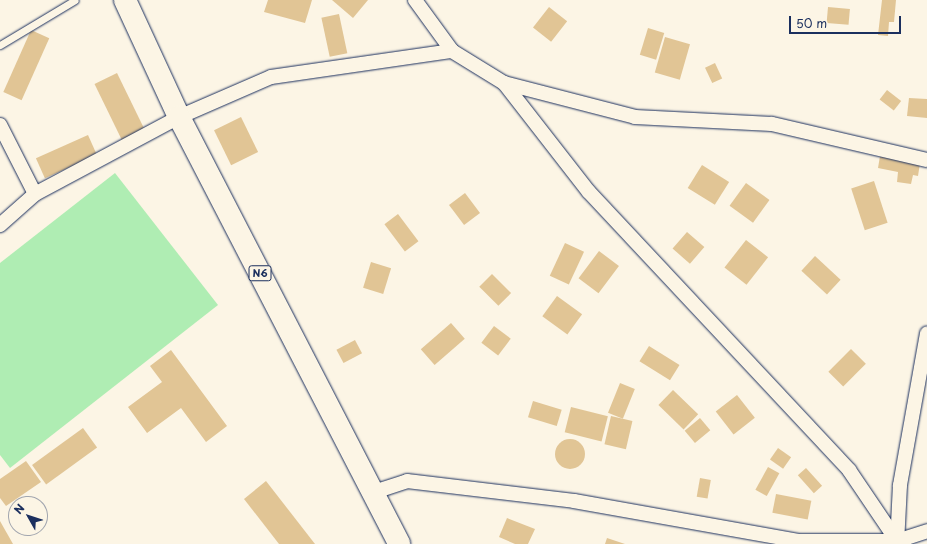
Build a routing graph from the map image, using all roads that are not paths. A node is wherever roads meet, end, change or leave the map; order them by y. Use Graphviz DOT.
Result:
graph roads {
  1 [pos="74,0"];
  2 [pos="125,0"];
  3 [pos="415,0"];
  4 [pos="0,45"];
  5 [pos="452,51"];
  6 [pos="504,83"];
  7 [pos="179,117"];
  8 [pos="0,125"];
  9 [pos="927,160"];
  10 [pos="35,194"];
  11 [pos="0,225"];
  12 [pos="927,333"];
  13 [pos="374,492"];
  14 [pos="927,530"];
  15 [pos="898,543"];
  16 [pos="399,544"];
  1 -- 4 [label="lane"];
  2 -- 7 [label="highway, N6"];
  3 -- 5 [label="street"];
  5 -- 6 [label="street"];
  5 -- 7 [label="street"];
  6 -- 9 [label="street"];
  6 -- 15 [label="street"];
  7 -- 10 [label="street"];
  7 -- 13 [label="highway, N6"];
  8 -- 10 [label="street"];
  10 -- 11 [label="street"];
  12 -- 15 [label="street"];
  13 -- 15 [label="street"];
  13 -- 16 [label="highway, N6"];
  14 -- 15 [label="street"];
}
